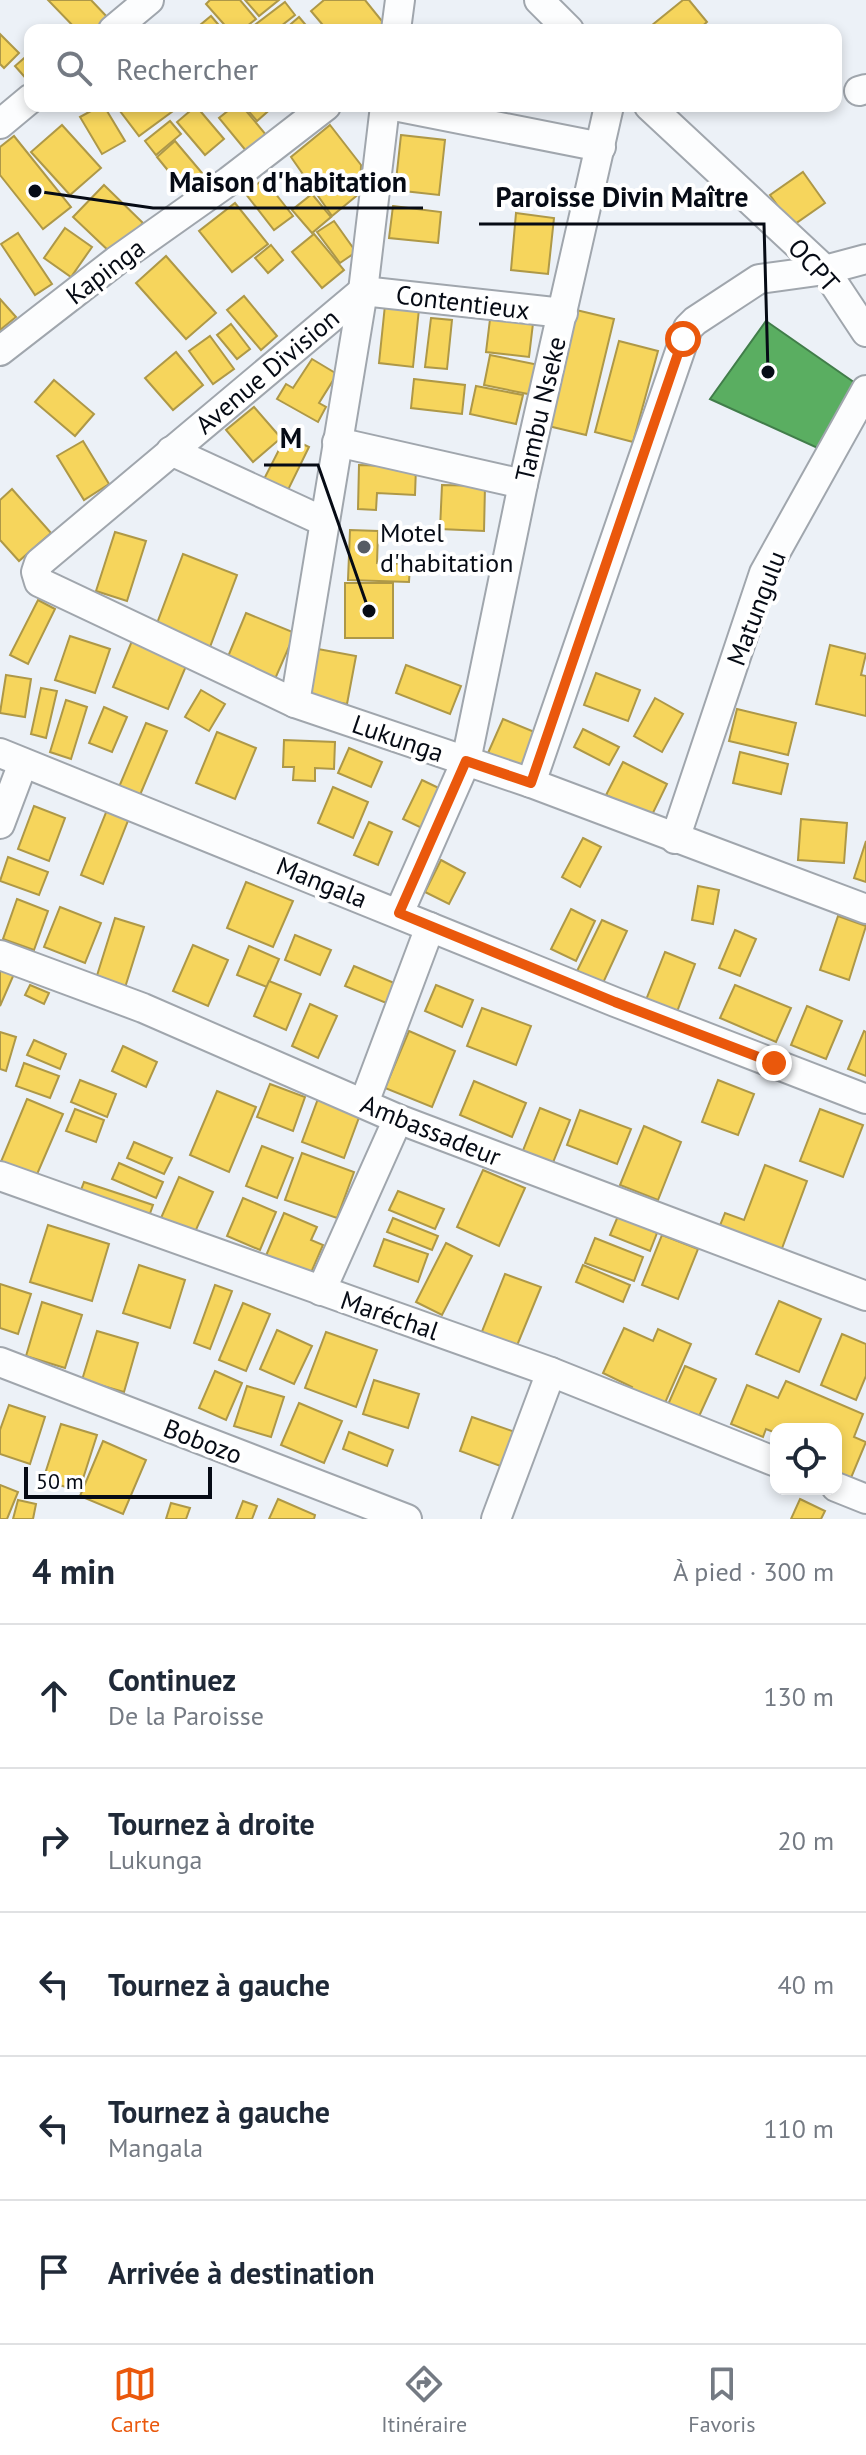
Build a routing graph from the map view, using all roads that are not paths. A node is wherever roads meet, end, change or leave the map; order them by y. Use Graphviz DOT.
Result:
graph roads {
  1 [pos="149,0"];
  2 [pos="400,0"];
  3 [pos="539,0"];
  4 [pos="120,24"];
  5 [pos="397,24"];
  6 [pos="563,24"];
  7 [pos="24,104"];
  8 [pos="318,112"];
  9 [pos="384,112"];
  10 [pos="424,112"];
  11 [pos="608,112"];
  12 [pos="655,112"];
  13 [pos="0,124"];
  14 [pos="601,147"];
  15 [pos="866,259"];
  16 [pos="825,270"];
  17 [pos="363,291"];
  18 [pos="563,313"];
  19 [pos="866,332"];
  20 [pos="0,351"];
  21 [pos="866,390"];
  22 [pos="337,442"];
  23 [pos="171,451"];
  24 [pos="523,484"];
  25 [pos="325,522"];
  26 [pos="36,572"];
  27 [pos="295,703"];
  28 [pos="12,758"];
  29 [pos="466,761"];
  30 [pos="531,783"];
  31 [pos="0,824"];
  32 [pos="675,839"];
  33 [pos="866,909"];
  34 [pos="399,913"];
  35 [pos="430,927"];
  36 [pos="0,955"];
  37 [pos="866,1099"];
  38 [pos="364,1103"];
  39 [pos="398,1119"];
  40 [pos="0,1176"];
  41 [pos="321,1291"];
  42 [pos="866,1296"];
  43 [pos="0,1362"];
  44 [pos="551,1372"];
  45 [pos="770,1460"];
  46 [pos="842,1489"];
  47 [pos="866,1499"];
  48 [pos="407,1519"];
  49 [pos="496,1519"];
  1 -- 4 [label="street"];
  2 -- 5 [label="street"];
  3 -- 6 [label="street"];
  7 -- 13 [label="street"];
  8 -- 20 [label="street, Kapinga"];
  9 -- 17 [label="street"];
  10 -- 14 [label="street"];
  11 -- 14 [label="street, Tambu Nseke"];
  12 -- 16 [label="street, OCPT"];
  14 -- 18 [label="street, Tambu Nseke"];
  15 -- 16 [label="street"];
  16 -- 19 [label="street, OCPT"];
  16 -- 30 [label="street"];
  17 -- 18 [label="street, Contentieux"];
  17 -- 22 [label="street"];
  17 -- 23 [label="street, Avenue Division"];
  18 -- 24 [label="street, Tambu Nseke"];
  21 -- 32 [label="street, Matungulu"];
  22 -- 24 [label="street"];
  22 -- 25 [label="street"];
  23 -- 25 [label="street, Avenue Division"];
  23 -- 26 [label="street, Avenue Division"];
  24 -- 29 [label="street, Tambu Nseke"];
  25 -- 27 [label="street"];
  26 -- 27 [label="street, Lukunga"];
  27 -- 29 [label="street, Lukunga"];
  28 -- 31 [label="street"];
  28 -- 34 [label="street, Mangala"];
  29 -- 30 [label="street, Lukunga"];
  29 -- 34 [label="street, Tambu Nseke"];
  30 -- 32 [label="street, Lukunga"];
  32 -- 33 [label="street, Lukunga"];
  34 -- 35 [label="street, Mangala"];
  35 -- 37 [label="street, Mangala"];
  35 -- 38 [label="street"];
  36 -- 38 [label="street, Ambassadeur"];
  38 -- 39 [label="street, Ambassadeur"];
  39 -- 41 [label="street"];
  39 -- 42 [label="street, Ambassadeur"];
  40 -- 41 [label="street, Maréchal"];
  41 -- 44 [label="street, Maréchal"];
  43 -- 48 [label="street, Bobozo"];
  44 -- 45 [label="street, Maréchal"];
  44 -- 49 [label="street"];
  46 -- 47 [label="street"];
}
